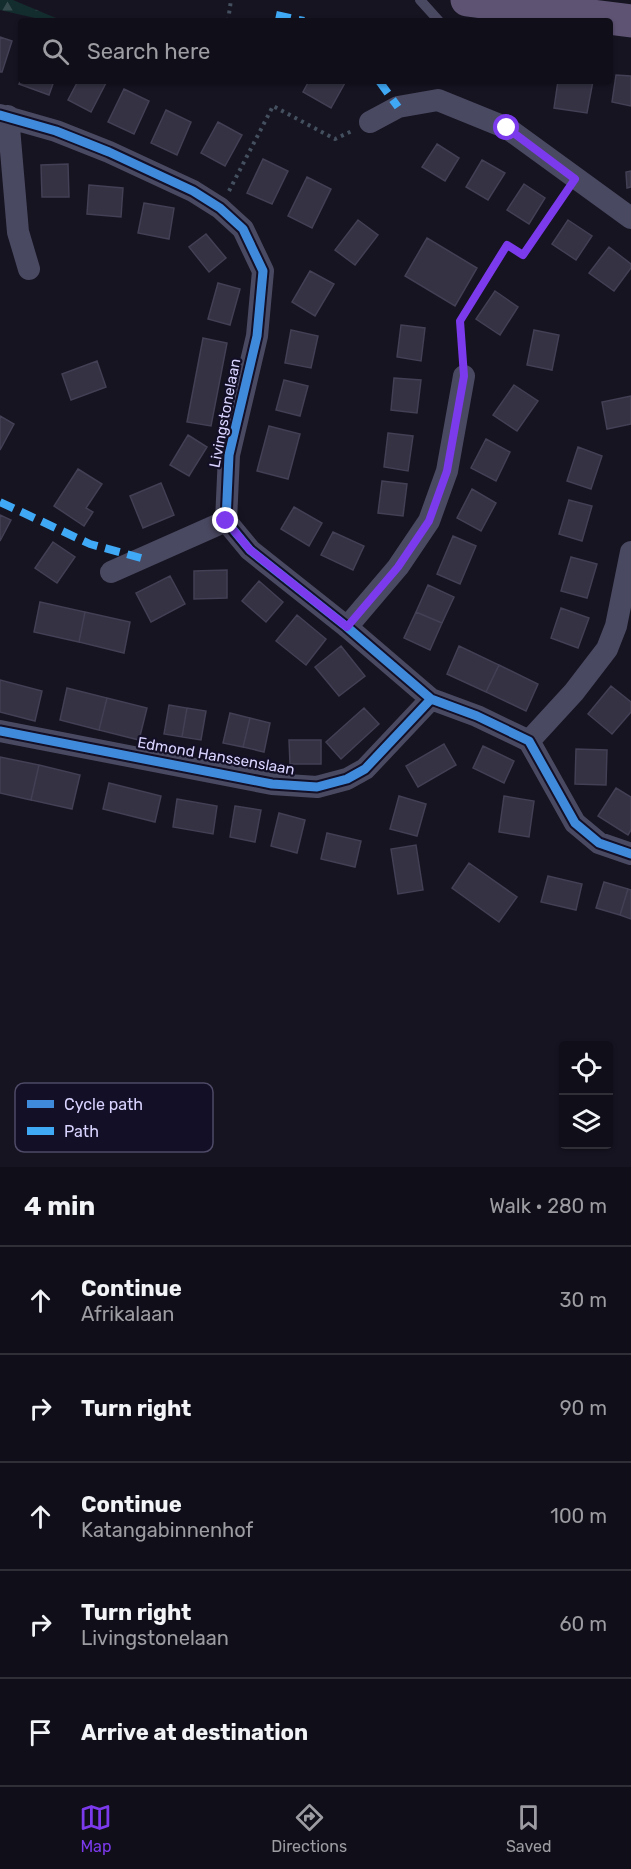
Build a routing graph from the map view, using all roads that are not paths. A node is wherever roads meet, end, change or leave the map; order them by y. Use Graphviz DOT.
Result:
graph roads {
  1 [pos="420,0"];
  2 [pos="467,0"];
  3 [pos="548,16"];
  4 [pos="436,18"];
  5 [pos="581,18"];
  6 [pos="613,20"];
  7 [pos="631,21"];
  8 [pos="4,115"];
  9 [pos="370,122"];
  10 [pos="631,218"];
  11 [pos="29,269"];
  12 [pos="464,376"];
  13 [pos="226,521"];
  14 [pos="631,552"];
  15 [pos="111,572"];
  16 [pos="347,627"];
  17 [pos="431,699"];
  18 [pos="0,731"];
  19 [pos="529,741"];
  20 [pos="631,854"];
  1 -- 4 [label="lane"];
  2 -- 3 [label="main road"];
  3 -- 5 [label="main road"];
  6 -- 7 [label="main road"];
  8 -- 11 [label="street"];
  8 -- 13 [label="street, Livingstonelaan"];
  9 -- 10 [label="street"];
  12 -- 16 [label="street"];
  13 -- 15 [label="street"];
  13 -- 16 [label="street"];
  14 -- 19 [label="street"];
  16 -- 17 [label="street"];
  17 -- 18 [label="street, Edmond Hanssenslaan"];
  17 -- 19 [label="street"];
  19 -- 20 [label="street"];
}
